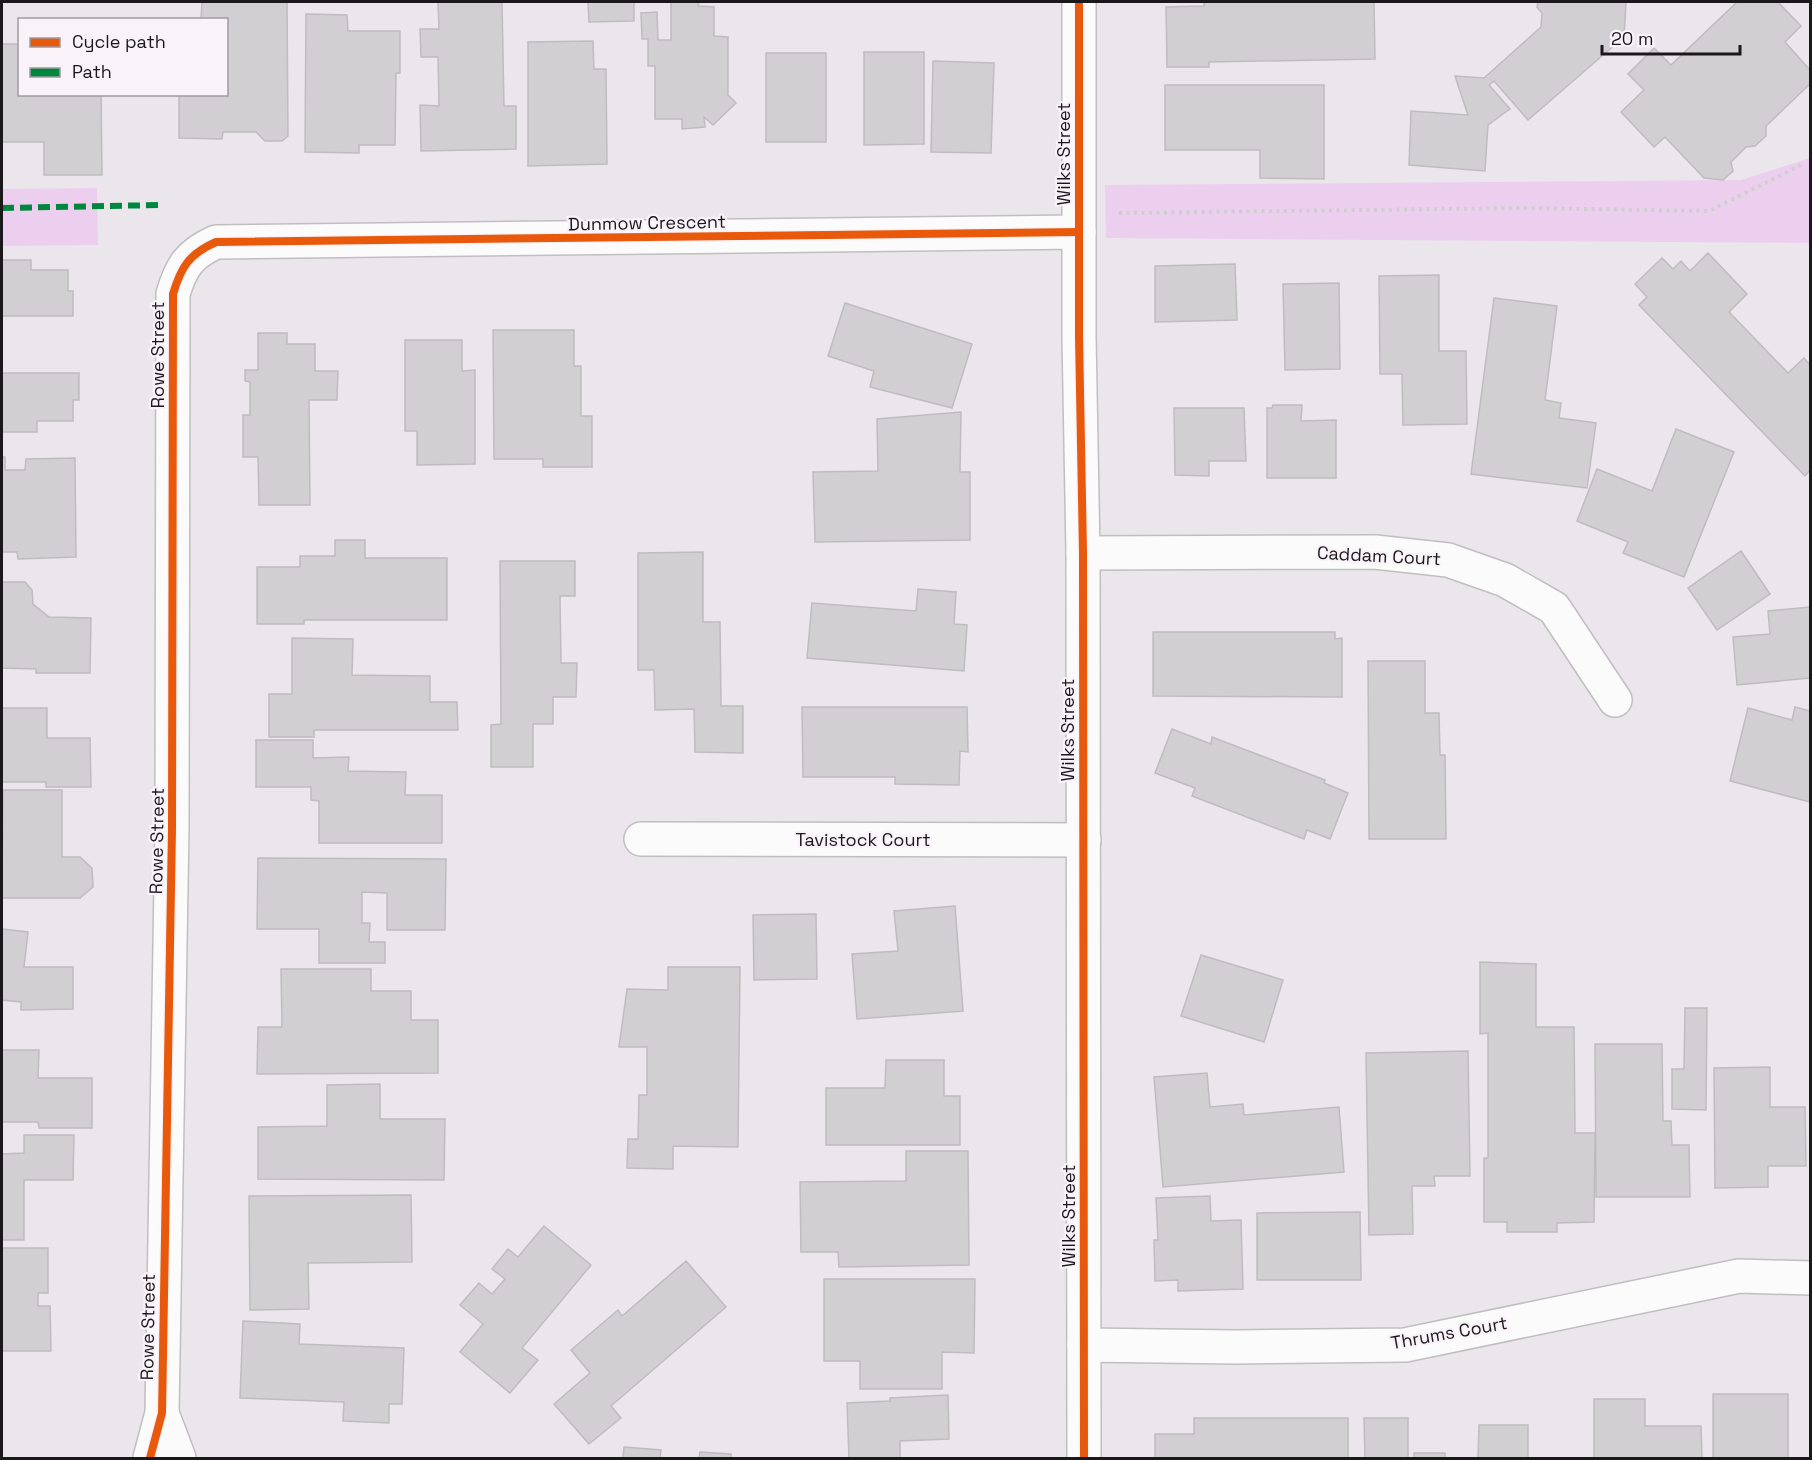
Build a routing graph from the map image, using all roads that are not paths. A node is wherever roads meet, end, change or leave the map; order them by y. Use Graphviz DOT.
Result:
graph roads {
  1 [pos="1079,2"];
  2 [pos="1079,232"];
  3 [pos="216,242"];
  4 [pos="1083,553"];
  5 [pos="1615,700"];
  6 [pos="642,839"];
  7 [pos="1083,840"];
  8 [pos="1810,1278"];
  9 [pos="1084,1345"];
  10 [pos="162,1413"];
  11 [pos="150,1458"];
  12 [pos="179,1458"];
  13 [pos="1084,1458"];
  1 -- 2 [label="street, Wilks Street"];
  2 -- 3 [label="street, Dunmow Crescent"];
  2 -- 4 [label="street, Wilks Street"];
  3 -- 10 [label="street, Rowe Street"];
  4 -- 5 [label="street, Caddam Court"];
  4 -- 7 [label="street, Wilks Street"];
  6 -- 7 [label="street, Tavistock Court"];
  7 -- 9 [label="street, Wilks Street"];
  8 -- 9 [label="street, Thrums Court"];
  9 -- 13 [label="street, Wilks Street"];
  10 -- 11 [label="street, Rowe Street"];
  10 -- 12 [label="street, Rowe Street"];
}
